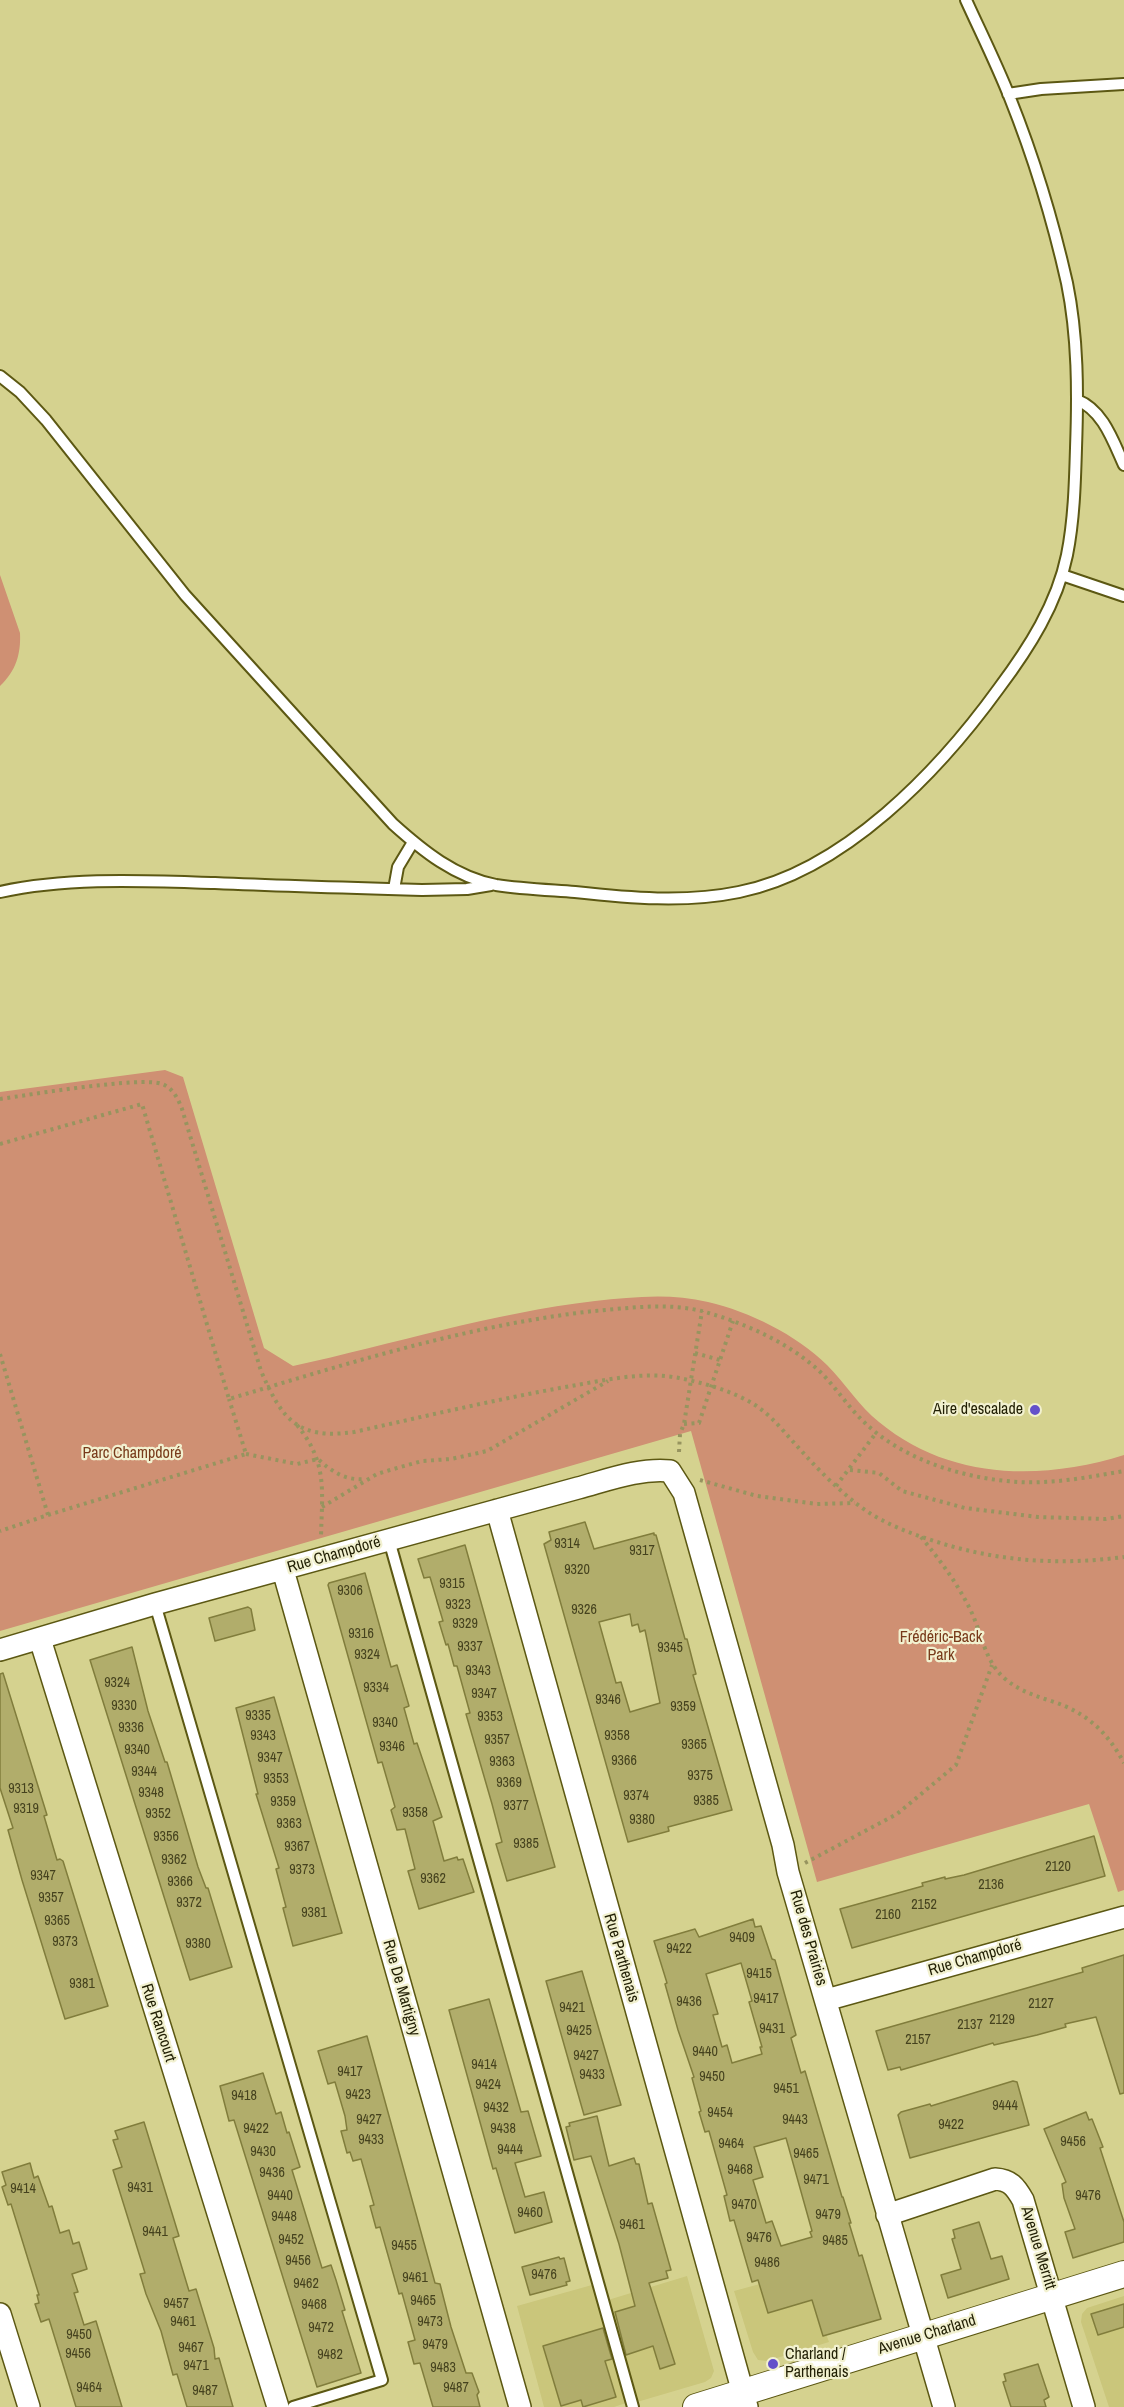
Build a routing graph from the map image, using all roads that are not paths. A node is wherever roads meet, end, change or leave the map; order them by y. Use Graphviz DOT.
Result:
graph roads {
  1 [pos="966,0"];
  2 [pos="1124,84"];
  3 [pos="1008,94"];
  4 [pos="0,376"];
  5 [pos="1077,400"];
  6 [pos="1124,465"];
  7 [pos="1062,575"];
  8 [pos="1124,596"];
  9 [pos="413,842"];
  10 [pos="496,885"];
  11 [pos="394,889"];
  12 [pos="0,892"];
  13 [pos="675,1461"];
  14 [pos="497,1510"];
  15 [pos="389,1540"];
  16 [pos="283,1570"];
  17 [pos="155,1604"];
  18 [pos="39,1639"];
  19 [pos="0,1650"];
  20 [pos="1124,1917"];
  21 [pos="825,2000"];
  22 [pos="887,2215"];
  23 [pos="1124,2274"];
  24 [pos="1052,2296"];
  25 [pos="0,2314"];
  26 [pos="923,2336"];
  27 [pos="745,2400"];
  28 [pos="29,2407"];
  29 [pos="278,2407"];
  30 [pos="293,2407"];
  31 [pos="520,2407"];
  32 [pos="633,2407"];
  33 [pos="696,2407"];
  34 [pos="944,2407"];
  35 [pos="1084,2407"];
  1 -- 3 [label="lane"];
  2 -- 3 [label="lane"];
  3 -- 5 [label="lane"];
  4 -- 9 [label="lane"];
  5 -- 6 [label="lane"];
  5 -- 7 [label="lane"];
  7 -- 8 [label="lane"];
  7 -- 10 [label="lane"];
  9 -- 10 [label="lane"];
  9 -- 11 [label="lane"];
  10 -- 11 [label="lane"];
  11 -- 12 [label="lane"];
  13 -- 14 [label="street, Rue Champdoré"];
  13 -- 21 [label="street, Rue des Prairies"];
  14 -- 15 [label="street, Rue Champdoré"];
  14 -- 27 [label="street, Rue Parthenais"];
  15 -- 16 [label="street, Rue Champdoré"];
  15 -- 32 [label="lane"];
  16 -- 17 [label="street, Rue Champdoré"];
  16 -- 31 [label="street, Rue De Martigny"];
  17 -- 18 [label="street, Rue Champdoré"];
  17 -- 30 [label="lane"];
  18 -- 19 [label="street, Rue Champdoré"];
  18 -- 29 [label="street, Rue Rancourt"];
  20 -- 21 [label="street, Rue Champdoré"];
  21 -- 22 [label="street, Rue des Prairies"];
  22 -- 24 [label="street, Avenue Merritt"];
  22 -- 26 [label="street, Rue des Prairies"];
  23 -- 24 [label="street, Avenue Charland"];
  24 -- 26 [label="street, Avenue Charland"];
  24 -- 35 [label="street, Avenue Merritt"];
  25 -- 28 [label="street"];
  26 -- 27 [label="street, Avenue Charland"];
  26 -- 34 [label="street, Rue des Prairies"];
  27 -- 33 [label="street, Avenue Charland"];
}
